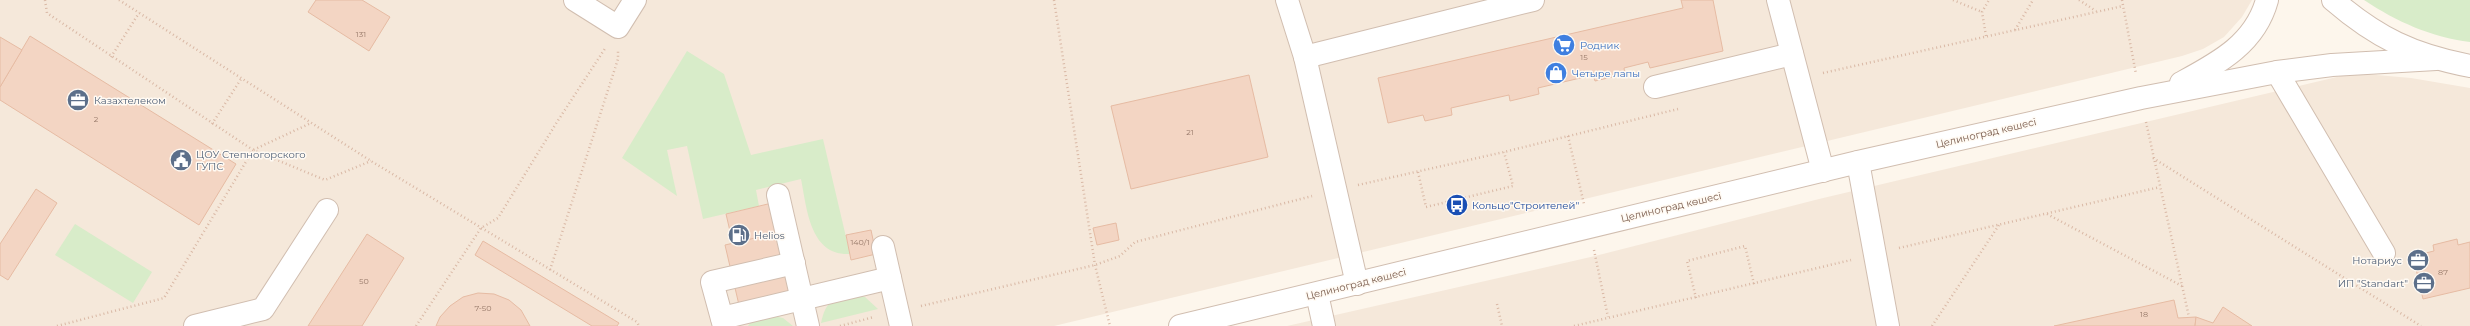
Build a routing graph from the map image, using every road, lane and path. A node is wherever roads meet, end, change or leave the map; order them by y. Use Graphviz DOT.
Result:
graph roads {
  1 [pos="45,0"];
  2 [pos="119,0"];
  3 [pos="574,0"];
  4 [pos="635,0"];
  5 [pos="1054,0"];
  6 [pos="1286,0"];
  7 [pos="1533,0"];
  8 [pos="1778,0"];
  9 [pos="1953,0"];
  10 [pos="1989,0"];
  11 [pos="2033,0"];
  12 [pos="2079,0"];
  13 [pos="2122,0"];
  14 [pos="2267,0"];
  15 [pos="2333,0"];
  16 [pos="2123,6"];
  17 [pos="1982,12"];
  18 [pos="2097,12"];
  19 [pos="139,13"];
  20 [pos="618,27"];
  21 [pos="2015,30"];
  22 [pos="1986,36"];
  23 [pos="1792,54"];
  24 [pos="111,56"];
  25 [pos="1305,57"];
  26 [pos="2436,59"];
  27 [pos="2470,66"];
  28 [pos="2277,72"];
  29 [pos="241,79"];
  30 [pos="1798,79"];
  31 [pos="1655,86"];
  32 [pos="2164,93"];
  33 [pos="2141,98"];
  34 [pos="1683,107"];
  35 [pos="311,123"];
  36 [pos="212,124"];
  37 [pos="1568,136"];
  38 [pos="253,150"];
  39 [pos="1504,152"];
  40 [pos="2153,158"];
  41 [pos="371,161"];
  42 [pos="1858,162"];
  43 [pos="1823,171"];
  44 [pos="1418,172"];
  45 [pos="1335,190"];
  46 [pos="778,195"];
  47 [pos="1583,200"];
  48 [pos="327,210"];
  49 [pos="2047,213"];
  50 [pos="2000,224"];
  51 [pos="481,228"];
  52 [pos="883,247"];
  53 [pos="2384,253"];
  54 [pos="1595,256"];
  55 [pos="794,263"];
  56 [pos="1095,265"];
  57 [pos="550,270"];
  58 [pos="890,278"];
  59 [pos="1357,284"];
  60 [pos="1754,284"];
  61 [pos="2182,286"];
  62 [pos="1317,294"];
  63 [pos="1696,298"];
  64 [pos="801,299"];
  65 [pos="1497,304"];
  66 [pos="1608,317"];
  67 [pos="2189,317"];
  68 [pos="899,319"];
  69 [pos="722,322"];
  70 [pos="57,326"];
  71 [pos="195,326"];
  72 [pos="416,326"];
  73 [pos="639,326"];
  74 [pos="808,326"];
  75 [pos="840,326"];
  76 [pos="1110,326"];
  77 [pos="1180,326"];
  78 [pos="1324,326"];
  79 [pos="1502,326"];
  80 [pos="1888,326"];
  81 [pos="1932,326"];
  82 [pos="2421,326"];
  1 -- 24 [label="path"];
  2 -- 19 [label="path"];
  3 -- 20 [label="street"];
  4 -- 20 [label="street"];
  5 -- 56 [label="path"];
  6 -- 25 [label="street"];
  7 -- 25 [label="street"];
  8 -- 23 [label="street"];
  9 -- 17 [label="path"];
  10 -- 17 [label="path"];
  11 -- 21 [label="path"];
  12 -- 18 [label="path"];
  13 -- 16 [label="path"];
  14 -- 32 [label="street"];
  15 -- 26 [label="street"];
  16 -- 18 [label="path"];
  16 -- 33 [label="path"];
  17 -- 22 [label="path"];
  18 -- 21 [label="path"];
  19 -- 24 [label="path"];
  19 -- 29 [label="path"];
  20 -- 51 [label="path"];
  20 -- 57 [label="path"];
  21 -- 22 [label="path"];
  22 -- 30 [label="path"];
  23 -- 30 [label="street"];
  23 -- 31 [label="street"];
  24 -- 36 [label="path"];
  25 -- 45 [label="street"];
  26 -- 27 [label="street"];
  26 -- 28 [label="street, Целиноград көшесі"];
  28 -- 32 [label="street, Целиноград көшесі"];
  28 -- 53 [label="street"];
  29 -- 35 [label="path"];
  29 -- 36 [label="path"];
  30 -- 43 [label="street"];
  32 -- 33 [label="street, Целиноград көшесі"];
  33 -- 40 [label="path"];
  33 -- 42 [label="street, Целиноград көшесі"];
  34 -- 37 [label="path"];
  35 -- 38 [label="path"];
  35 -- 41 [label="path"];
  36 -- 38 [label="path"];
  37 -- 39 [label="path"];
  37 -- 47 [label="path"];
  38 -- 41 [label="path"];
  38 -- 70 [label="path"];
  39 -- 44 [label="path"];
  39 -- 44 [label="path"];
  40 -- 61 [label="path"];
  40 -- 82 [label="path"];
  41 -- 51 [label="path"];
  42 -- 43 [label="street, Целиноград көшесі"];
  42 -- 80 [label="street"];
  43 -- 59 [label="street, Целиноград көшесі"];
  44 -- 45 [label="path"];
  45 -- 56 [label="path"];
  45 -- 59 [label="street"];
  46 -- 55 [label="street"];
  48 -- 71 [label="street"];
  49 -- 61 [label="path"];
  50 -- 81 [label="path"];
  51 -- 57 [label="path"];
  51 -- 72 [label="path"];
  52 -- 58 [label="street"];
  54 -- 66 [label="path"];
  55 -- 64 [label="street"];
  55 -- 69 [label="street"];
  56 -- 68 [label="path"];
  56 -- 76 [label="path"];
  57 -- 73 [label="path"];
  58 -- 64 [label="street"];
  58 -- 68 [label="street"];
  59 -- 62 [label="street, Целиноград көшесі"];
  60 -- 63 [label="path"];
  61 -- 67 [label="path"];
  62 -- 77 [label="street, Целиноград көшесі"];
  62 -- 78 [label="street"];
  64 -- 69 [label="street"];
  64 -- 74 [label="street"];
  65 -- 79 [label="path"];
  68 -- 75 [label="path"];
}
